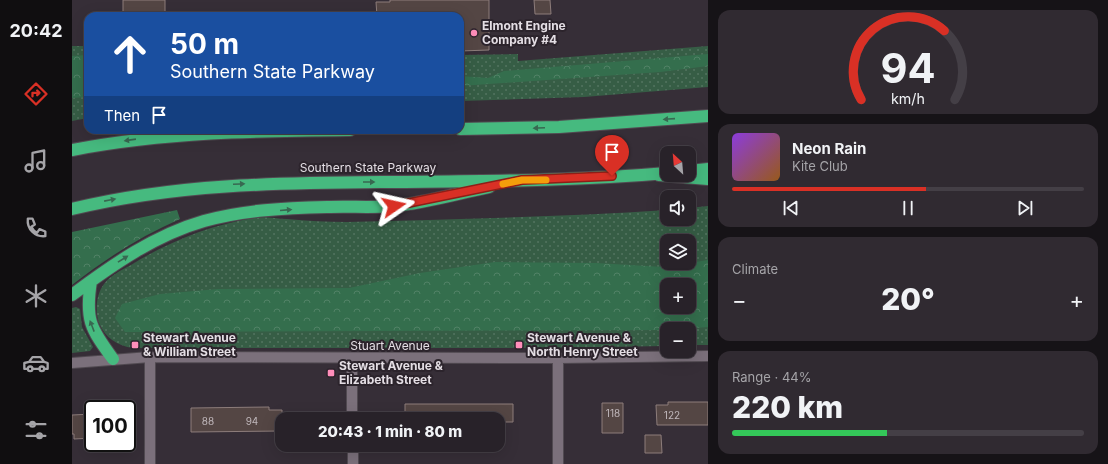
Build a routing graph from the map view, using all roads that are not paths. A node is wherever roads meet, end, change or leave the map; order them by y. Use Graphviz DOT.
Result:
graph roads {
  1 [pos="708,116"];
  2 [pos="464,129"];
  3 [pos="186,134"];
  4 [pos="72,150"];
  5 [pos="708,169"];
  6 [pos="696,170"];
  7 [pos="660,173"];
  8 [pos="650,174"];
  9 [pos="708,179"];
  10 [pos="522,180"];
  11 [pos="72,209"];
  12 [pos="91,281"];
  13 [pos="72,295"];
  14 [pos="708,356"];
  15 [pos="150,357"];
  16 [pos="558,358"];
  17 [pos="113,359"];
  18 [pos="352,359"];
  19 [pos="72,363"];
  20 [pos="352,412"];
  21 [pos="353,452"];
  22 [pos="150,464"];
  23 [pos="353,464"];
  24 [pos="558,464"];
  1 -- 2 [label="highway, one-way"];
  3 -- 4 [label="highway, one-way"];
  5 -- 6 [label="highway"];
  7 -- 8 [label="highway, Southern State Parkway"];
  8 -- 9 [label="highway"];
  8 -- 10 [label="highway, Southern State Parkway"];
  11 -- 10 [label="highway, Southern State Parkway, one-way"];
  12 -- 10 [label="highway, one-way"];
  12 -- 13 [label="highway"];
  17 -- 12 [label="highway, one-way"];
  14 -- 16 [label="street, Stuart Avenue"];
  15 -- 17 [label="street, Stuart Avenue"];
  15 -- 18 [label="street, Stuart Avenue"];
  15 -- 22 [label="street"];
  16 -- 18 [label="street, Stuart Avenue"];
  16 -- 24 [label="street"];
  17 -- 19 [label="street, Stuart Avenue"];
  18 -- 20 [label="street"];
  21 -- 23 [label="street"];
}
